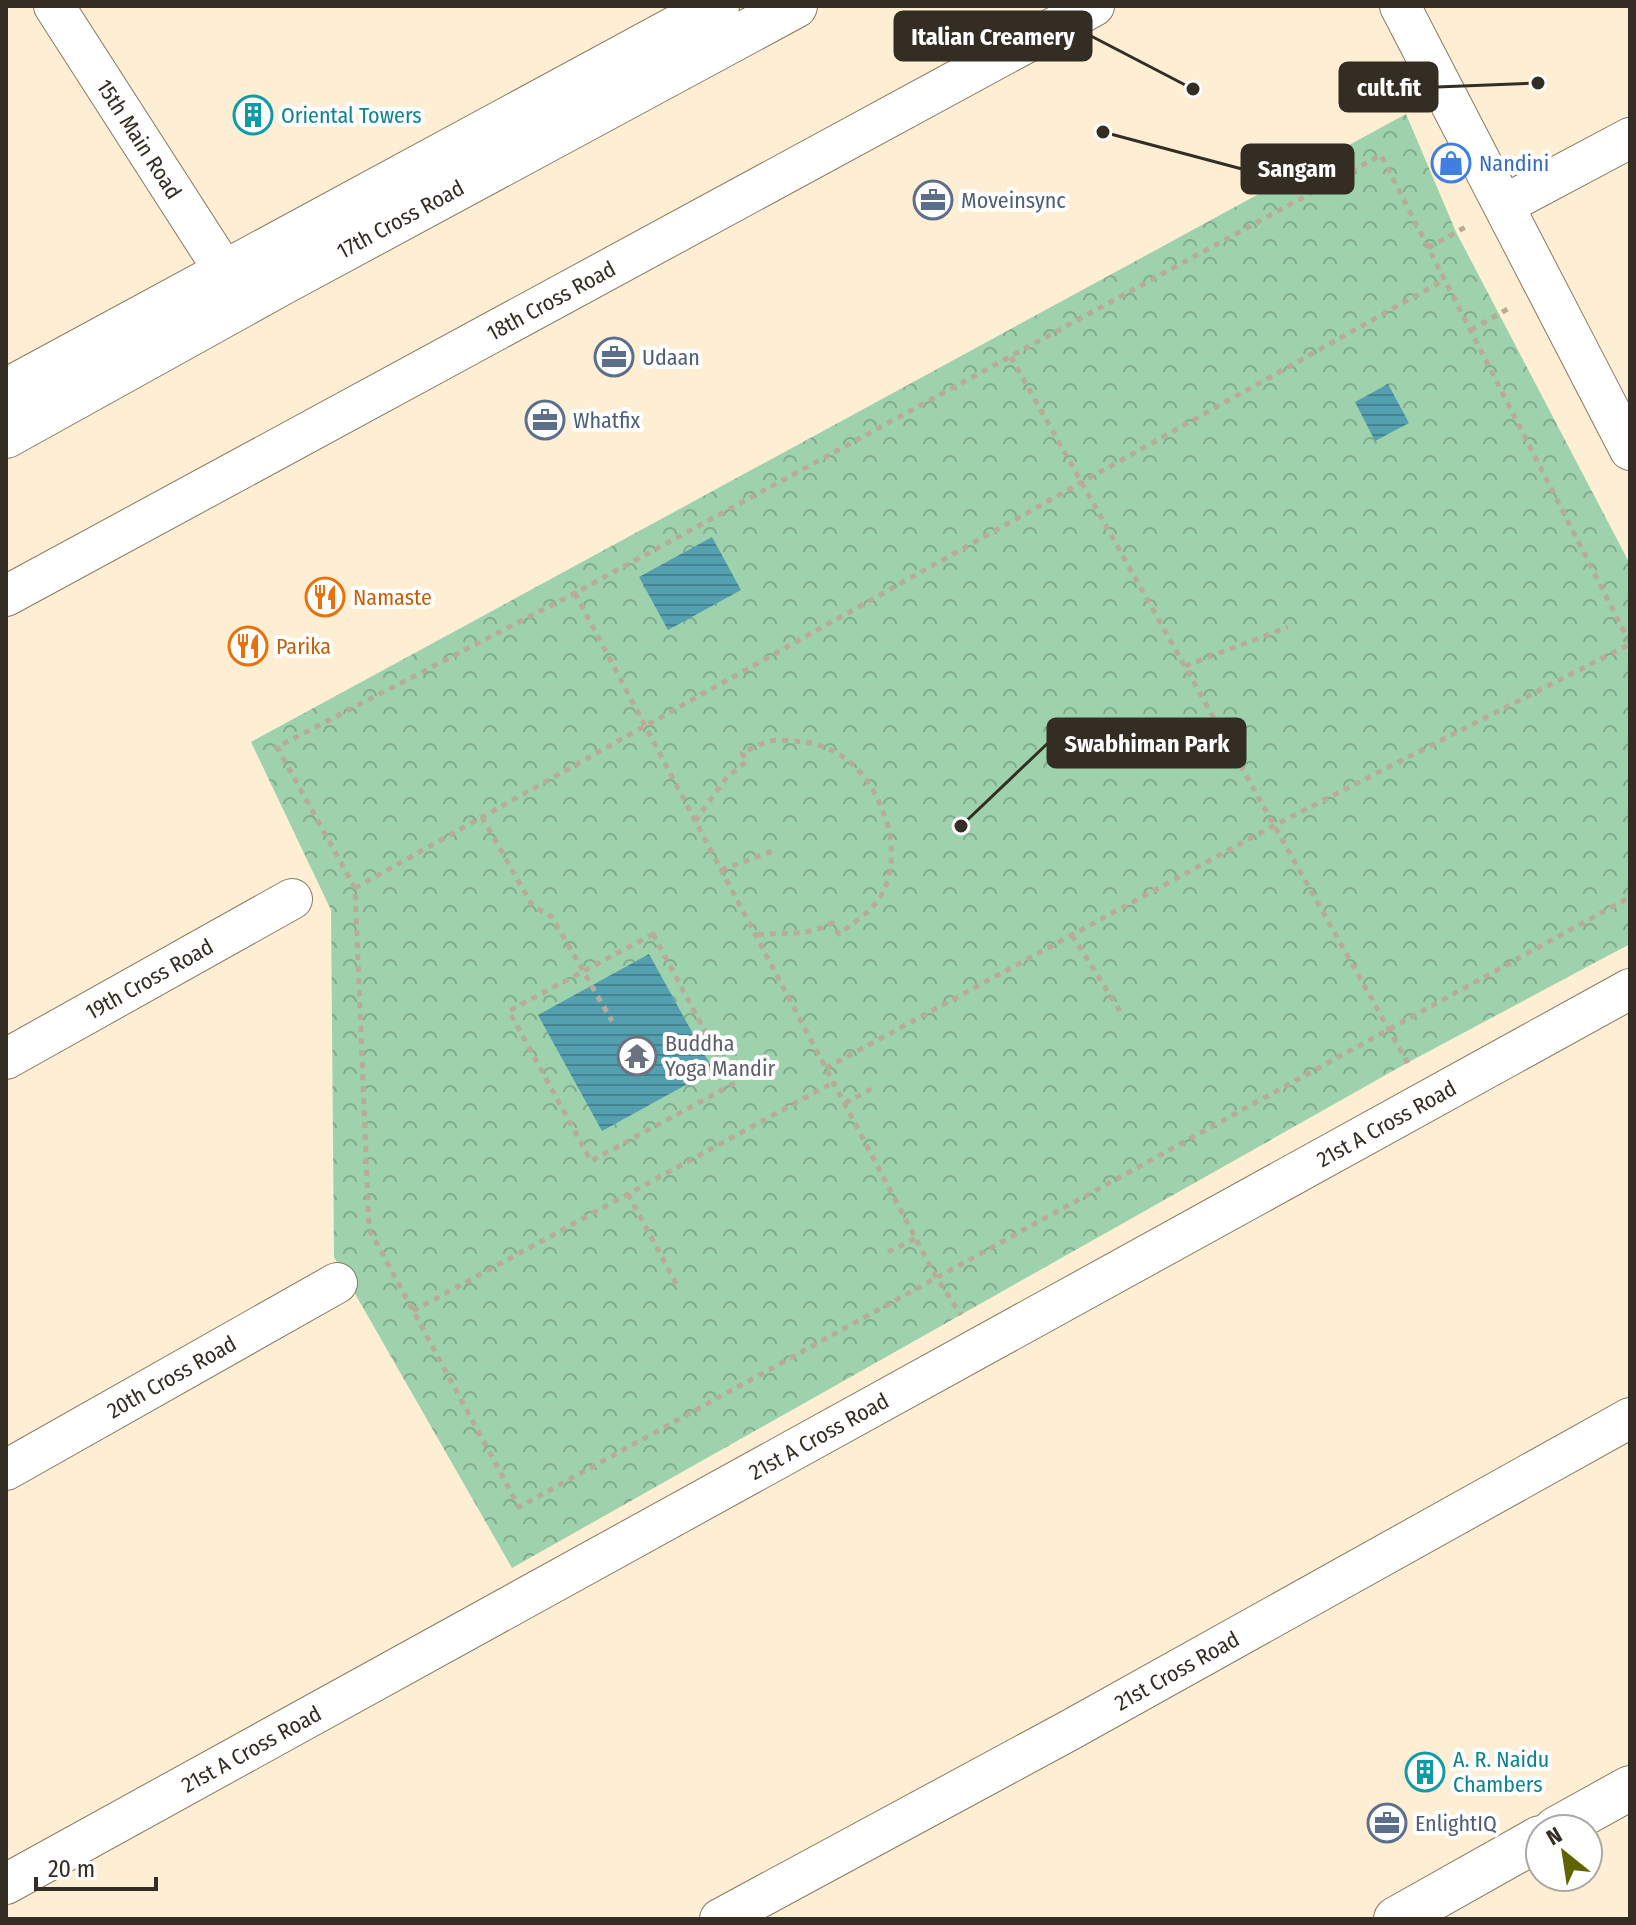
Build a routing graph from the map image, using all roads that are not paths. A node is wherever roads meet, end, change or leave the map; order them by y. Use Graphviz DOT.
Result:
graph roads {
  1 [pos="54,6"];
  2 [pos="717,6"];
  3 [pos="795,6"];
  4 [pos="1094,6"];
  5 [pos="1400,6"];
  6 [pos="1630,138"];
  7 [pos="1504,205"];
  8 [pos="225,272"];
  9 [pos="6,391"];
  10 [pos="6,436"];
  11 [pos="1630,450"];
  12 [pos="6,596"];
  13 [pos="292,899"];
  14 [pos="1630,989"];
  15 [pos="6,1059"];
  16 [pos="337,1283"];
  17 [pos="1630,1418"];
  18 [pos="6,1470"];
  19 [pos="1630,1788"];
  20 [pos="1585,1813"];
  21 [pos="1524,1848"];
  22 [pos="6,1884"];
  23 [pos="1412,1915"];
  24 [pos="720,1919"];
  1 -- 8 [label="street, 15th Main Road"];
  2 -- 8 [label="main road, 17th Cross Road"];
  3 -- 10 [label="main road, 17th Cross Road"];
  4 -- 12 [label="street, 18th Cross Road"];
  5 -- 7 [label="street"];
  6 -- 7 [label="street"];
  7 -- 11 [label="street"];
  8 -- 9 [label="main road, 17th Cross Road"];
  13 -- 15 [label="street, 19th Cross Road"];
  14 -- 22 [label="street, 21st A Cross Road"];
  16 -- 18 [label="street, 20th Cross Road"];
  17 -- 24 [label="street, 21st Cross Road"];
  19 -- 20 [label="main road"];
  21 -- 23 [label="main road"];
}
